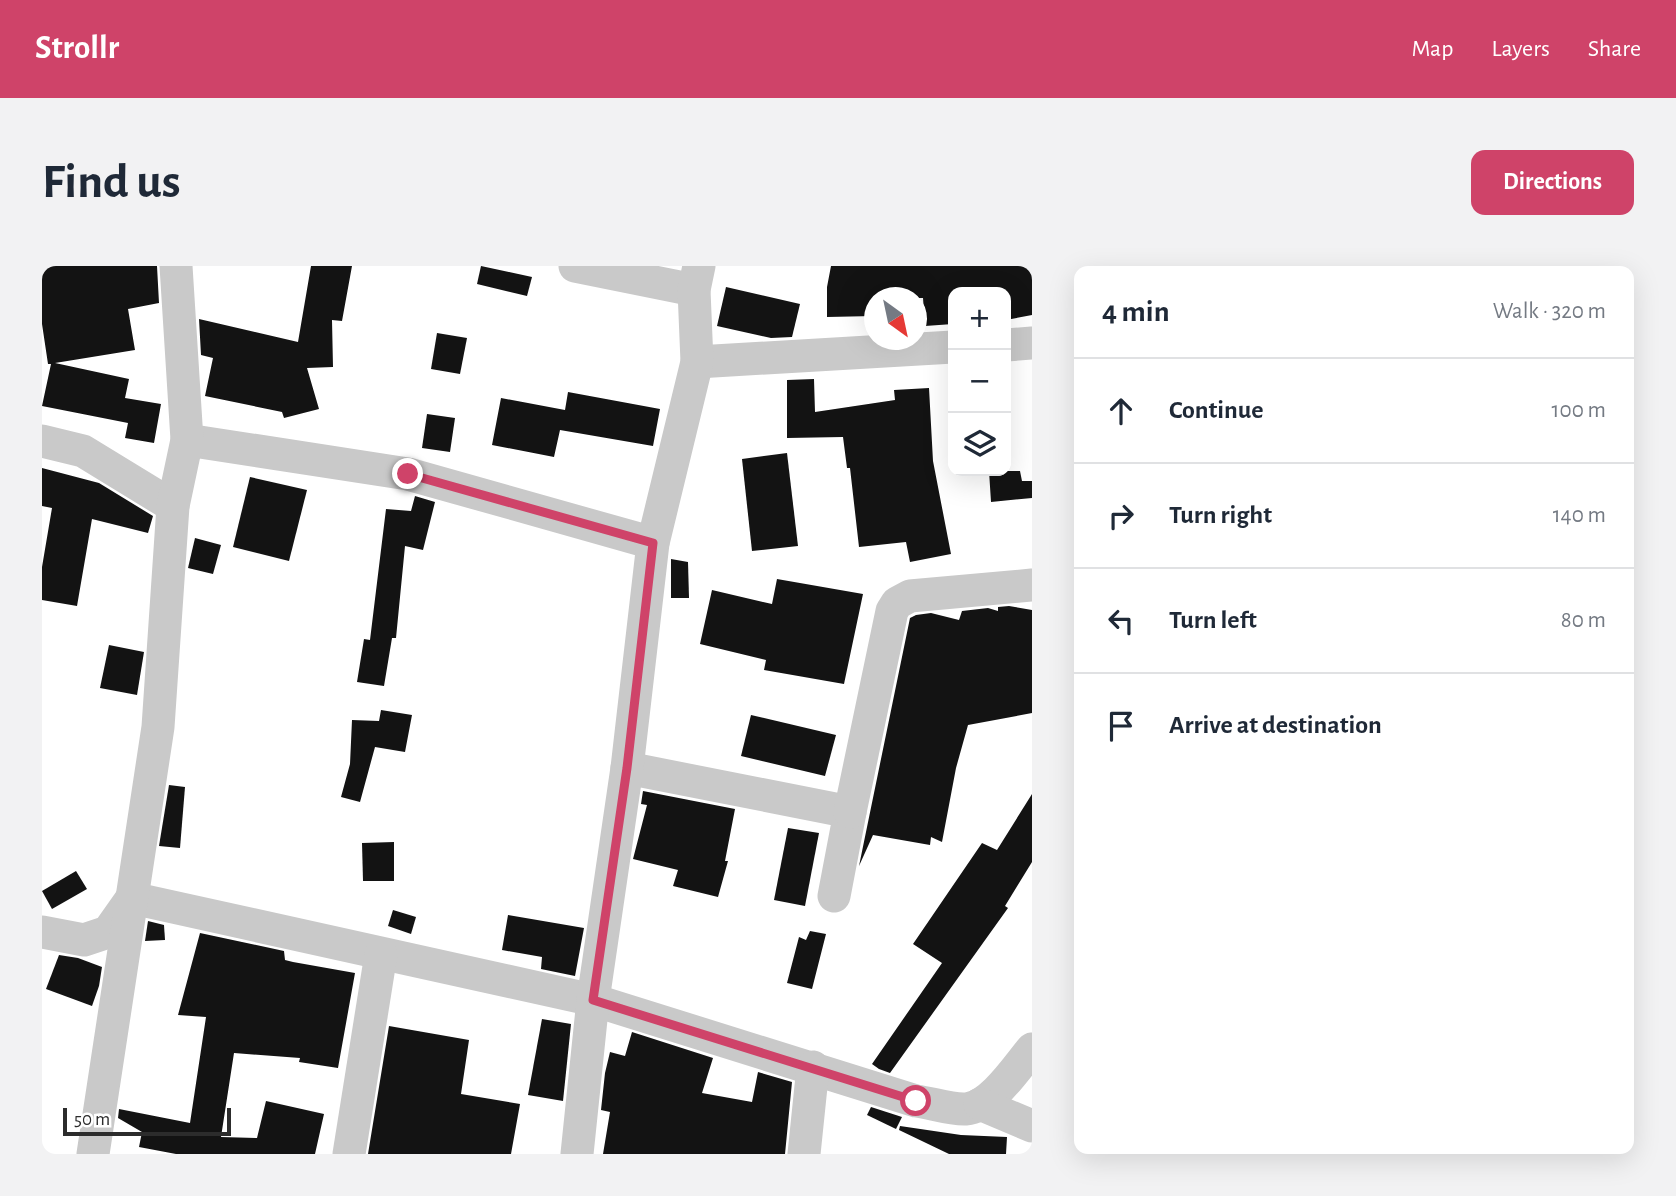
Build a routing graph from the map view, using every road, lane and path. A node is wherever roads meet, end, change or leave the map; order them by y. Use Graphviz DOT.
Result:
graph roads {
  1 [pos="176,266"];
  2 [pos="575,266"];
  3 [pos="696,278"];
  4 [pos="1032,343"];
  5 [pos="1011,345"];
  6 [pos="948,347"];
  7 [pos="697,362"];
  8 [pos="187,440"];
  9 [pos="42,441"];
  10 [pos="173,506"];
  11 [pos="653,543"];
  12 [pos="1032,585"];
  13 [pos="627,768"];
  14 [pos="850,812"];
  15 [pos="834,896"];
  16 [pos="132,898"];
  17 [pos="42,932"];
  18 [pos="381,954"];
  19 [pos="593,1000"];
  20 [pos="1032,1049"];
  21 [pos="813,1067"];
  22 [pos="980,1104"];
  23 [pos="1032,1126"];
  24 [pos="93,1154"];
  25 [pos="349,1154"];
  26 [pos="577,1154"];
  27 [pos="804,1154"];
  1 -- 8 [label="street"];
  2 -- 3 [label="street"];
  3 -- 7 [label="street"];
  4 -- 5 [label="street"];
  6 -- 7 [label="street"];
  7 -- 11 [label="street"];
  8 -- 10 [label="street"];
  8 -- 11 [label="street"];
  9 -- 10 [label="street"];
  10 -- 16 [label="street"];
  11 -- 13 [label="street"];
  12 -- 14 [label="street"];
  13 -- 14 [label="street"];
  13 -- 19 [label="street"];
  14 -- 15 [label="street"];
  16 -- 17 [label="street"];
  16 -- 18 [label="street"];
  16 -- 24 [label="street"];
  18 -- 19 [label="street"];
  18 -- 25 [label="street"];
  19 -- 21 [label="street"];
  19 -- 26 [label="street"];
  20 -- 22 [label="street"];
  21 -- 22 [label="street"];
  21 -- 27 [label="street"];
  22 -- 23 [label="street"];
}
